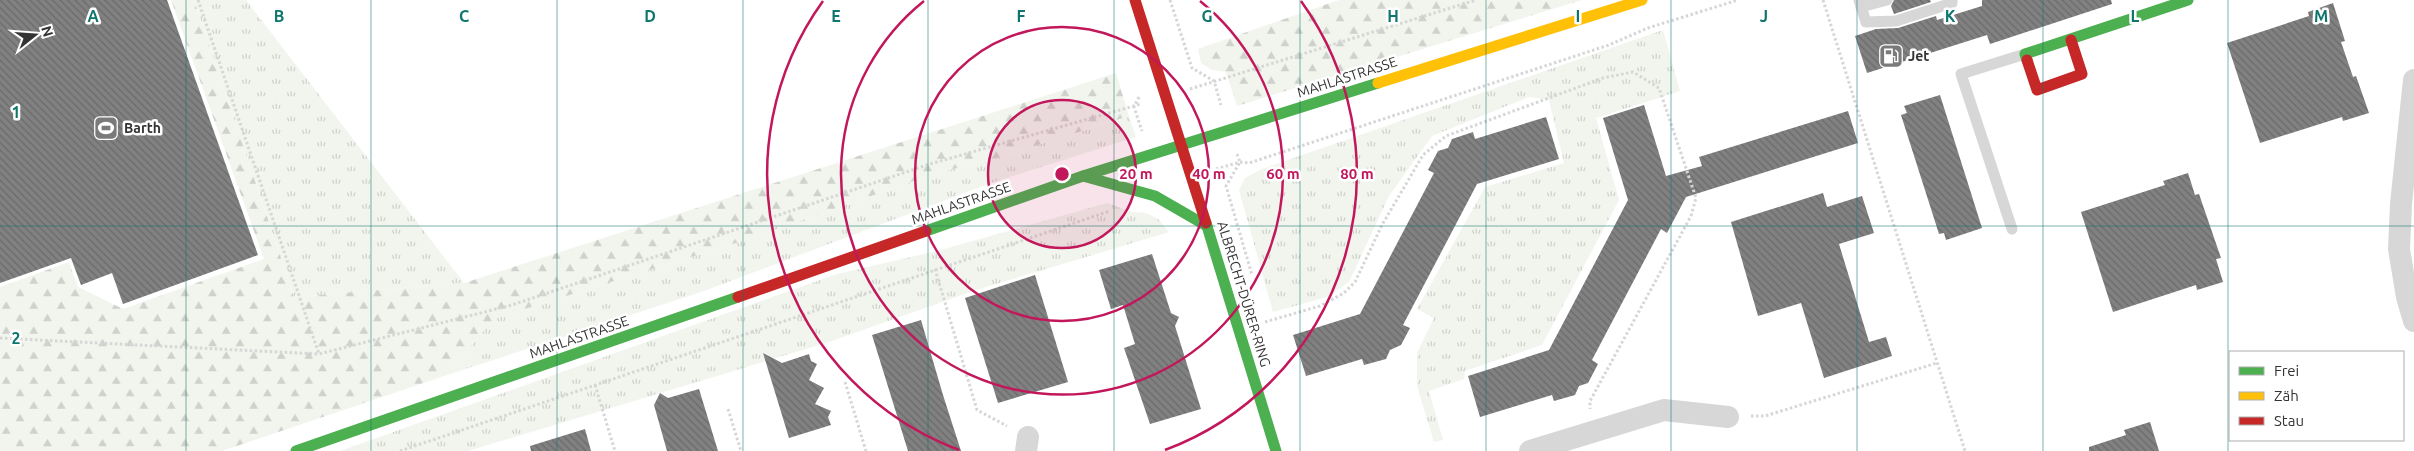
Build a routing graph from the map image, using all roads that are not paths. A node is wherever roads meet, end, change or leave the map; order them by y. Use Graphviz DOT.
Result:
graph roads {
  1 [pos="1135,0"];
  2 [pos="1642,0"];
  3 [pos="1887,0"];
  4 [pos="1952,0"];
  5 [pos="2188,0"];
  6 [pos="1860,4"];
  7 [pos="2071,40"];
  8 [pos="2026,54"];
  9 [pos="2414,80"];
  10 [pos="1182,145"];
  11 [pos="1083,176"];
  12 [pos="1207,226"];
  13 [pos="2012,229"];
  14 [pos="2414,321"];
  15 [pos="1728,416"];
  16 [pos="296,451"];
  17 [pos="1276,451"];
  18 [pos="1530,451"];
  1 -- 10 [label="street, ALBRECHT-DÜRER-RING"];
  2 -- 10 [label="street, MAHLASTRASSE"];
  3 -- 6 [label="lane"];
  4 -- 6 [label="lane"];
  5 -- 7 [label="street"];
  7 -- 8 [label="street"];
  7 -- 8 [label="street"];
  8 -- 13 [label="lane"];
  9 -- 14 [label="street"];
  10 -- 11 [label="street, MAHLASTRASSE"];
  10 -- 12 [label="street, ALBRECHT-DÜRER-RING"];
  11 -- 12 [label="street"];
  11 -- 16 [label="street, MAHLASTRASSE"];
  12 -- 17 [label="street, ALBRECHT-DÜRER-RING"];
  15 -- 18 [label="street"];
}
